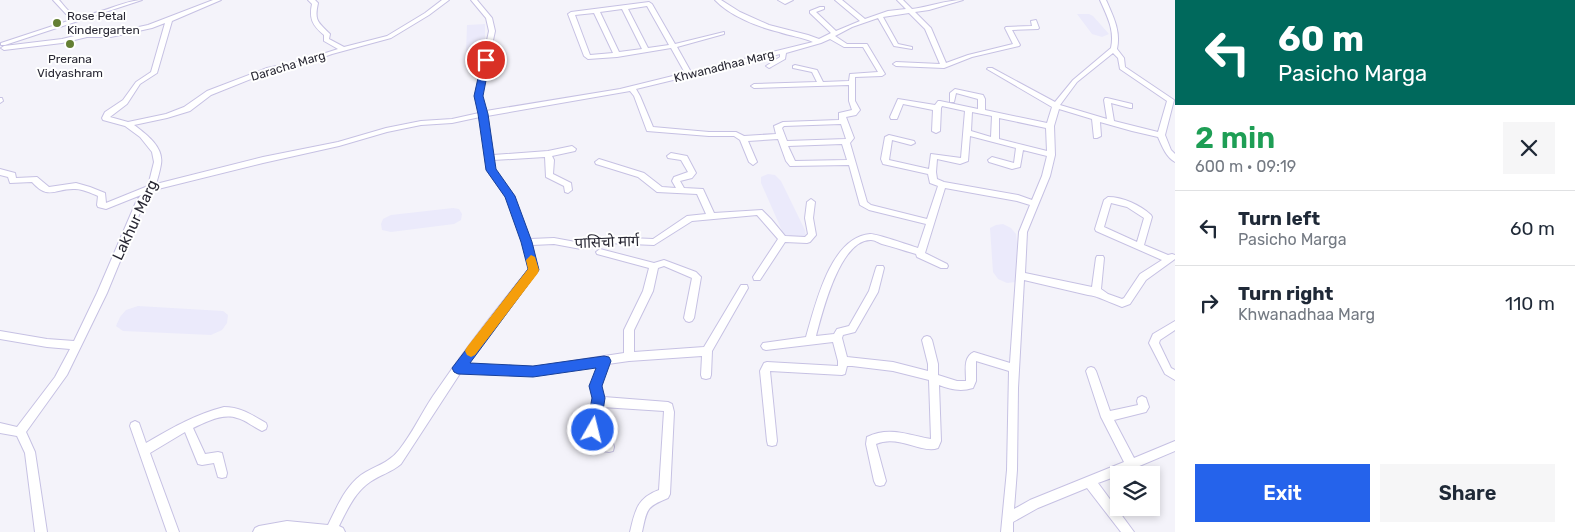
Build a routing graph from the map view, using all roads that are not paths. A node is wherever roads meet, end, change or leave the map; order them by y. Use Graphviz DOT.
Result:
graph roads {
  1 [pos="56,0"];
  2 [pos="139,0"];
  3 [pos="218,0"];
  4 [pos="311,0"];
  5 [pos="446,0"];
  6 [pos="474,0"];
  7 [pos="718,0"];
  8 [pos="781,0"];
  9 [pos="790,0"];
  10 [pos="838,0"];
  11 [pos="900,0"];
  12 [pos="960,0"];
  13 [pos="1103,0"];
  14 [pos="624,7"];
  15 [pos="822,8"];
  16 [pos="596,10"];
  17 [pos="912,10"];
  18 [pos="880,16"];
  19 [pos="83,18"];
  20 [pos="169,21"];
  21 [pos="864,21"];
  22 [pos="1034,21"];
  23 [pos="722,33"];
  24 [pos="832,35"];
  25 [pos="819,42"];
  26 [pos="675,46"];
  27 [pos="1,47"];
  28 [pos="910,48"];
  29 [pos="1114,49"];
  30 [pos="345,50"];
  31 [pos="646,51"];
  32 [pos="783,52"];
  33 [pos="617,54"];
  34 [pos="896,64"];
  35 [pos="769,66"];
  36 [pos="944,66"];
  37 [pos="795,67"];
  38 [pos="990,69"];
  39 [pos="689,74"];
  40 [pos="853,83"];
  41 [pos="821,84"];
  42 [pos="754,86"];
  43 [pos="632,89"];
  44 [pos="952,100"];
  45 [pos="1056,106"];
  46 [pos="1130,106"];
  47 [pos="937,108"];
  48 [pos="969,108"];
  49 [pos="981,111"];
  50 [pos="483,114"];
  51 [pos="996,114"];
  52 [pos="894,117"];
  53 [pos="1096,118"];
  54 [pos="844,122"];
  55 [pos="1111,122"];
  56 [pos="128,124"];
  57 [pos="1050,126"];
  58 [pos="936,131"];
  59 [pos="968,133"];
  60 [pos="1161,135"];
  61 [pos="1097,136"];
  62 [pos="743,139"];
  63 [pos="782,140"];
  64 [pos="995,140"];
  65 [pos="847,141"];
  66 [pos="911,143"];
  67 [pos="1020,147"];
  68 [pos="572,149"];
  69 [pos="548,154"];
  70 [pos="1051,155"];
  71 [pos="671,156"];
  72 [pos="489,158"];
  73 [pos="1175,159"];
  74 [pos="992,160"];
  75 [pos="599,162"];
  76 [pos="753,162"];
  77 [pos="852,162"];
  78 [pos="0,172"];
  79 [pos="932,172"];
  80 [pos="942,185"];
  81 [pos="151,188"];
  82 [pos="568,190"];
  83 [pos="681,190"];
  84 [pos="811,202"];
  85 [pos="1036,204"];
  86 [pos="711,215"];
  87 [pos="929,222"];
  88 [pos="783,239"];
  89 [pos="526,242"];
  90 [pos="1140,245"];
  91 [pos="600,252"];
  92 [pos="920,252"];
  93 [pos="1100,258"];
  94 [pos="1172,258"];
  95 [pos="654,266"];
  96 [pos="944,266"];
  97 [pos="880,268"];
  98 [pos="1021,276"];
  99 [pos="757,277"];
  100 [pos="744,288"];
  101 [pos="1096,290"];
  102 [pos="689,318"];
  103 [pos="1175,325"];
  104 [pos="0,334"];
  105 [pos="837,338"];
  106 [pos="810,340"];
  107 [pos="927,340"];
  108 [pos="77,345"];
  109 [pos="766,346"];
  110 [pos="707,351"];
  111 [pos="629,357"];
  112 [pos="604,361"];
  113 [pos="843,361"];
  114 [pos="458,368"];
  115 [pos="1015,369"];
  116 [pos="1091,371"];
  117 [pos="706,376"];
  118 [pos="1175,376"];
  119 [pos="934,378"];
  120 [pos="598,398"];
  121 [pos="1142,401"];
  122 [pos="1106,417"];
  123 [pos="187,425"];
  124 [pos="135,426"];
  125 [pos="262,426"];
  126 [pos="0,428"];
  127 [pos="20,432"];
  128 [pos="772,441"];
  129 [pos="1175,446"];
  130 [pos="609,447"];
  131 [pos="145,450"];
  132 [pos="1132,464"];
  133 [pos="222,473"];
  134 [pos="880,481"];
  135 [pos="1090,482"];
  136 [pos="1007,519"];
  137 [pos="331,531"];
  138 [pos="41,532"];
  139 [pos="174,532"];
  140 [pos="258,532"];
  141 [pos="339,532"];
  142 [pos="636,532"];
  143 [pos="1007,532"];
  144 [pos="1128,532"];
  1 -- 19 [label="street"];
  2 -- 19 [label="street"];
  3 -- 20 [label="street"];
  4 -- 30 [label="street"];
  5 -- 30 [label="street, Daracha Marg"];
  6 -- 50 [label="street"];
  7 -- 25 [label="street"];
  8 -- 9 [label="street"];
  10 -- 21 [label="street"];
  11 -- 17 [label="street"];
  12 -- 17 [label="street, Khwanadhaa Marg"];
  13 -- 29 [label="street"];
  14 -- 16 [label="street"];
  14 -- 26 [label="street"];
  14 -- 31 [label="street"];
  15 -- 24 [label="street"];
  16 -- 33 [label="street"];
  16 -- 33 [label="street"];
  17 -- 18 [label="street, Khwanadhaa Marg"];
  17 -- 36 [label="street"];
  18 -- 21 [label="street, Khwanadhaa Marg"];
  18 -- 28 [label="street"];
  19 -- 27 [label="street"];
  20 -- 27 [label="street"];
  20 -- 56 [label="street, Lakhur Marg"];
  21 -- 24 [label="street, Khwanadhaa Marg"];
  22 -- 36 [label="street"];
  23 -- 26 [label="street"];
  24 -- 25 [label="street, Khwanadhaa Marg"];
  24 -- 40 [label="street"];
  25 -- 32 [label="street, Khwanadhaa Marg"];
  26 -- 31 [label="street"];
  26 -- 39 [label="street"];
  29 -- 45 [label="street"];
  29 -- 60 [label="street"];
  30 -- 56 [label="street, Daracha Marg"];
  31 -- 33 [label="street"];
  32 -- 35 [label="street"];
  32 -- 39 [label="street, Khwanadhaa Marg"];
  34 -- 36 [label="street"];
  37 -- 41 [label="street"];
  38 -- 45 [label="street"];
  39 -- 43 [label="street, Khwanadhaa Marg"];
  40 -- 41 [label="street"];
  40 -- 54 [label="street"];
  41 -- 42 [label="street"];
  43 -- 50 [label="street, Khwanadhaa Marg"];
  43 -- 62 [label="street"];
  44 -- 49 [label="street"];
  45 -- 53 [label="street"];
  45 -- 57 [label="street"];
  46 -- 55 [label="street"];
  47 -- 48 [label="street"];
  47 -- 52 [label="street"];
  47 -- 58 [label="street"];
  48 -- 49 [label="street"];
  48 -- 59 [label="street"];
  49 -- 51 [label="street"];
  50 -- 72 [label="street"];
  50 -- 81 [label="street, Khwanadhaa Marg"];
  51 -- 57 [label="street"];
  51 -- 64 [label="street"];
  53 -- 55 [label="street"];
  53 -- 61 [label="street"];
  54 -- 63 [label="street"];
  54 -- 65 [label="street"];
  55 -- 60 [label="street"];
  56 -- 81 [label="street, Lakhur Marg"];
  57 -- 70 [label="street"];
  59 -- 64 [label="street"];
  59 -- 79 [label="street"];
  60 -- 73 [label="street"];
  62 -- 63 [label="street"];
  62 -- 76 [label="street"];
  63 -- 65 [label="street"];
  63 -- 77 [label="street"];
  64 -- 67 [label="street"];
  65 -- 77 [label="street"];
  66 -- 79 [label="street"];
  67 -- 70 [label="street"];
  67 -- 74 [label="street"];
  68 -- 69 [label="street"];
  69 -- 72 [label="street"];
  69 -- 82 [label="street"];
  70 -- 85 [label="street"];
  71 -- 83 [label="street"];
  72 -- 89 [label="street"];
  75 -- 83 [label="street"];
  77 -- 87 [label="street"];
  78 -- 81 [label="street"];
  79 -- 80 [label="street"];
  80 -- 85 [label="street"];
  80 -- 87 [label="street"];
  81 -- 108 [label="street, Lakhur Marg"];
  83 -- 86 [label="street"];
  84 -- 88 [label="street"];
  85 -- 98 [label="street"];
  86 -- 88 [label="street, पासिचो मार्ग"];
  86 -- 89 [label="street, पासिचो मार्ग"];
  87 -- 92 [label="street"];
  88 -- 99 [label="street"];
  89 -- 114 [label="street"];
  90 -- 90 [label="street"];
  90 -- 94 [label="street"];
  91 -- 95 [label="street"];
  92 -- 96 [label="street"];
  92 -- 106 [label="street"];
  93 -- 101 [label="street"];
  94 -- 101 [label="street"];
  95 -- 102 [label="street"];
  95 -- 111 [label="street"];
  97 -- 105 [label="street"];
  98 -- 101 [label="street"];
  98 -- 115 [label="street"];
  100 -- 110 [label="street"];
  103 -- 118 [label="street"];
  104 -- 108 [label="street"];
  105 -- 106 [label="street"];
  105 -- 113 [label="street"];
  106 -- 109 [label="street"];
  107 -- 119 [label="street"];
  108 -- 127 [label="street, Lakhur Marg"];
  110 -- 111 [label="street"];
  110 -- 117 [label="street"];
  111 -- 112 [label="street"];
  112 -- 114 [label="street"];
  112 -- 120 [label="street"];
  113 -- 119 [label="street"];
  113 -- 128 [label="street"];
  114 -- 137 [label="street"];
  115 -- 119 [label="street"];
  115 -- 136 [label="street"];
  116 -- 122 [label="street"];
  119 -- 134 [label="street"];
  120 -- 130 [label="street"];
  120 -- 142 [label="street"];
  121 -- 122 [label="street"];
  122 -- 132 [label="street"];
  123 -- 125 [label="street"];
  123 -- 131 [label="street"];
  123 -- 133 [label="street"];
  124 -- 131 [label="street"];
  126 -- 127 [label="street"];
  127 -- 138 [label="street"];
  129 -- 132 [label="street"];
  131 -- 139 [label="street"];
  132 -- 135 [label="street"];
  135 -- 136 [label="street"];
  135 -- 144 [label="street"];
  136 -- 143 [label="street"];
  137 -- 140 [label="street"];
  137 -- 141 [label="street"];
}
